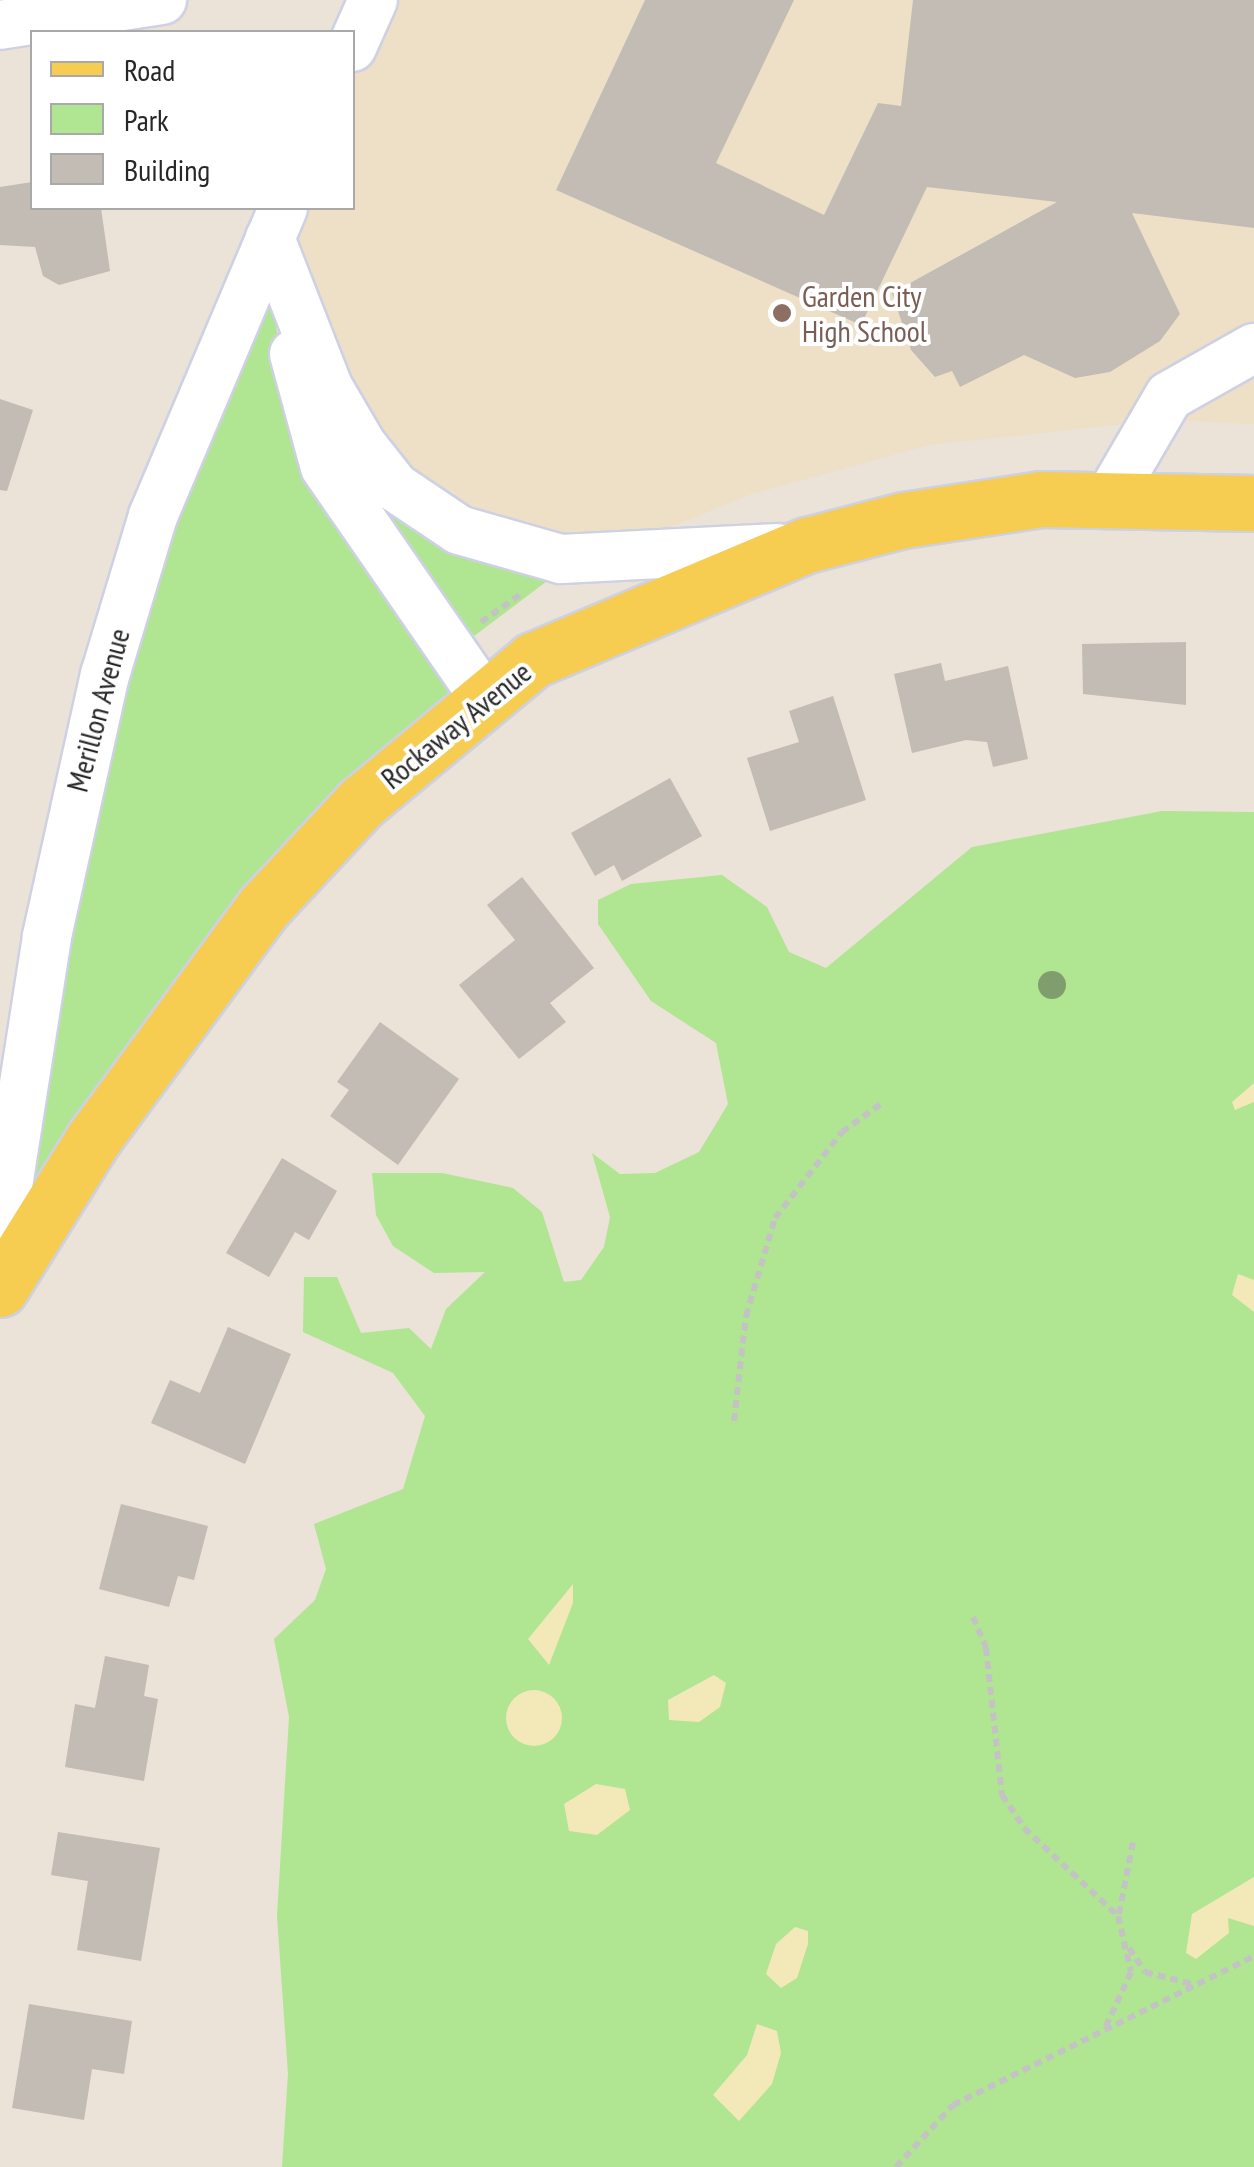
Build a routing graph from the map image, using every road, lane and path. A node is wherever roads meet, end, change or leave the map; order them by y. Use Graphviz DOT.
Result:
graph roads {
  1 [pos="162,0"];
  2 [pos="373,0"];
  3 [pos="0,26"];
  4 [pos="355,40"];
  5 [pos="276,223"];
  6 [pos="1254,348"];
  7 [pos="1110,497"];
  8 [pos="1254,503"];
  9 [pos="807,545"];
  10 [pos="538,583"];
  11 [pos="471,629"];
  12 [pos="483,696"];
  13 [pos="882,1103"];
  14 [pos="0,1237"];
  15 [pos="0,1289"];
  16 [pos="734,1421"];
  17 [pos="973,1617"];
  18 [pos="1133,1842"];
  19 [pos="1118,1916"];
  20 [pos="1128,1947"];
  21 [pos="1254,1956"];
  22 [pos="1193,1984"];
  23 [pos="1106,2026"];
  24 [pos="896,2167"];
  1 -- 3 [label="street"];
  2 -- 4 [label="street"];
  5 -- 9 [label="street"];
  5 -- 12 [label="street"];
  5 -- 14 [label="street, Merillon Avenue"];
  6 -- 7 [label="street"];
  7 -- 8 [label="main road, Rockaway Avenue"];
  7 -- 9 [label="main road, Rockaway Avenue"];
  9 -- 12 [label="main road, Rockaway Avenue"];
  10 -- 11 [label="path"];
  12 -- 15 [label="main road, Rockaway Avenue"];
  13 -- 16 [label="path"];
  17 -- 19 [label="path"];
  18 -- 19 [label="path"];
  19 -- 20 [label="path"];
  20 -- 22 [label="path"];
  20 -- 23 [label="path"];
  21 -- 22 [label="path"];
  22 -- 23 [label="path"];
  23 -- 24 [label="path"];
}
